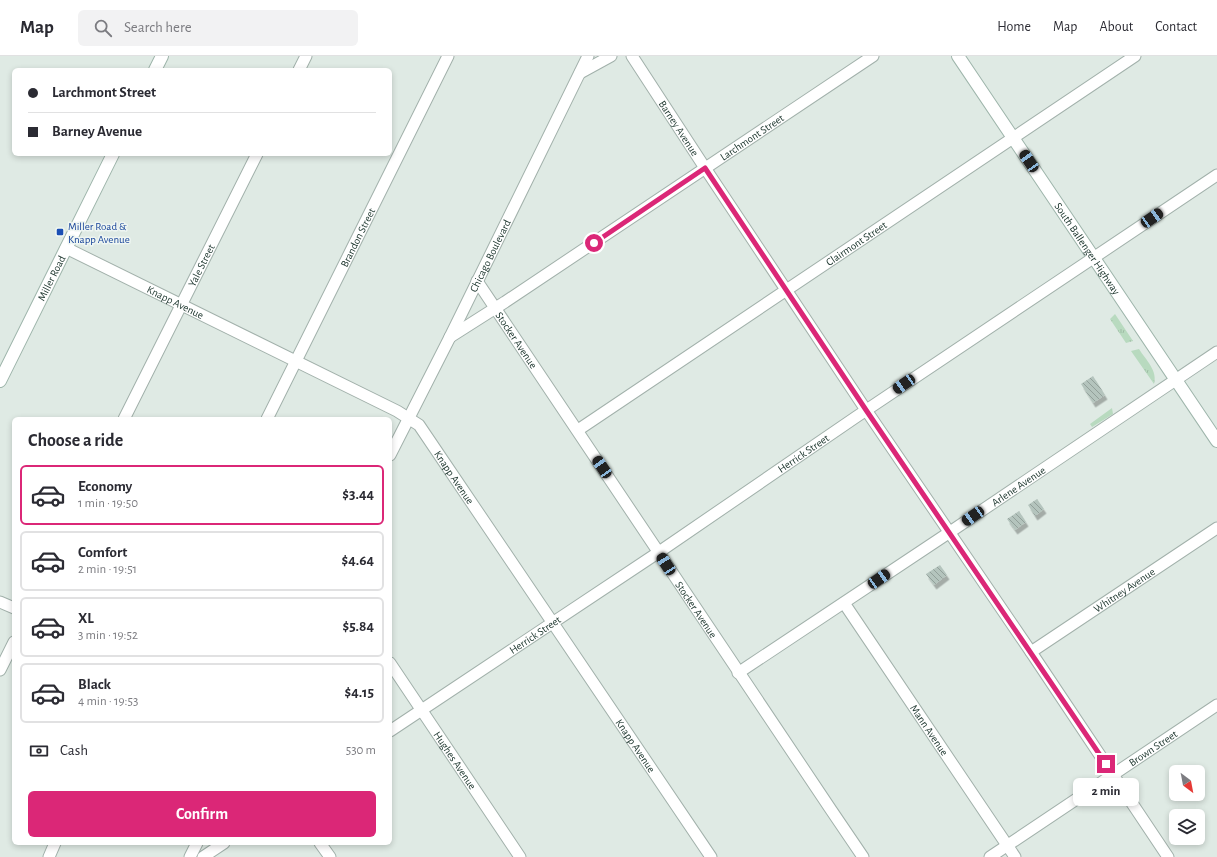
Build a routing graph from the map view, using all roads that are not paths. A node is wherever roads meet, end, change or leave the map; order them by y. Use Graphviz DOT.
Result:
graph roads {
  1 [pos="162,56"];
  2 [pos="306,56"];
  3 [pos="448,56"];
  4 [pos="588,56"];
  5 [pos="611,56"];
  6 [pos="632,56"];
  7 [pos="873,56"];
  8 [pos="958,56"];
  9 [pos="1135,56"];
  10 [pos="156,68"];
  11 [pos="300,68"];
  12 [pos="580,73"];
  13 [pos="1013,137"];
  14 [pos="112,156"];
  15 [pos="256,156"];
  16 [pos="705,168"];
  17 [pos="1217,175"];
  18 [pos="66,248"];
  19 [pos="1094,257"];
  20 [pos="477,281"];
  21 [pos="786,289"];
  22 [pos="181,305"];
  23 [pos="495,308"];
  24 [pos="450,337"];
  25 [pos="1217,352"];
  26 [pos="296,362"];
  27 [pos="1176,379"];
  28 [pos="0,381"];
  29 [pos="866,410"];
  30 [pos="125,417"];
  31 [pos="268,417"];
  32 [pos="409,418"];
  33 [pos="578,430"];
  34 [pos="1217,441"];
  35 [pos="392,451"];
  36 [pos="1217,528"];
  37 [pos="950,532"];
  38 [pos="658,552"];
  39 [pos="0,602"];
  40 [pos="844,603"];
  41 [pos="12,607"];
  42 [pos="553,622"];
  43 [pos="12,646"];
  44 [pos="1031,652"];
  45 [pos="392,666"];
  46 [pos="0,670"];
  47 [pos="738,673"];
  48 [pos="1217,705"];
  49 [pos="422,710"];
  50 [pos="392,730"];
  51 [pos="1113,775"];
  52 [pos="55,845"];
  53 [pos="196,845"];
  54 [pos="221,845"];
  55 [pos="321,845"];
  56 [pos="1007,845"];
  57 [pos="48,857"];
  58 [pos="190,857"];
  59 [pos="202,857"];
  60 [pos="330,857"];
  61 [pos="520,857"];
  62 [pos="710,857"];
  63 [pos="863,857"];
  64 [pos="990,857"];
  65 [pos="1015,857"];
  66 [pos="1168,857"];
  1 -- 10 [label="main road"];
  2 -- 11 [label="street"];
  3 -- 26 [label="street, Brandon Street"];
  4 -- 12 [label="street, Chicago Boulevard"];
  5 -- 12 [label="street"];
  6 -- 16 [label="street, Barney Avenue"];
  7 -- 16 [label="street, Larchmont Street"];
  8 -- 13 [label="main road, South Ballenger Highway"];
  9 -- 13 [label="street, Clairmont Street"];
  12 -- 20 [label="street, Chicago Boulevard"];
  13 -- 19 [label="main road, South Ballenger Highway"];
  13 -- 21 [label="street, Clairmont Street"];
  14 -- 18 [label="main road, Miller Road"];
  15 -- 22 [label="street, Yale Street"];
  16 -- 21 [label="street, Barney Avenue"];
  16 -- 23 [label="street, Larchmont Street"];
  17 -- 19 [label="street, Herrick Street"];
  18 -- 22 [label="street, Knapp Avenue"];
  18 -- 28 [label="main road, Miller Road"];
  19 -- 27 [label="main road, South Ballenger Highway"];
  19 -- 29 [label="street, Herrick Street"];
  20 -- 23 [label="street, Stocker Avenue"];
  20 -- 24 [label="street, Chicago Boulevard"];
  21 -- 29 [label="street, Barney Avenue"];
  21 -- 33 [label="street, Clairmont Street"];
  22 -- 26 [label="street, Knapp Avenue"];
  22 -- 30 [label="street, Yale Street"];
  23 -- 24 [label="street, Larchmont Street"];
  23 -- 33 [label="street, Stocker Avenue"];
  24 -- 32 [label="street, Chicago Boulevard"];
  25 -- 27 [label="street, Arlene Avenue"];
  26 -- 31 [label="street, Brandon Street"];
  26 -- 32 [label="street, Knapp Avenue"];
  27 -- 34 [label="main road, South Ballenger Highway"];
  27 -- 37 [label="street, Arlene Avenue"];
  29 -- 37 [label="street, Barney Avenue"];
  29 -- 38 [label="street, Herrick Street"];
  32 -- 35 [label="street, Chicago Boulevard"];
  32 -- 42 [label="street, Knapp Avenue"];
  33 -- 38 [label="street, Stocker Avenue"];
  36 -- 44 [label="street, Whitney Avenue"];
  37 -- 40 [label="street, Arlene Avenue"];
  37 -- 44 [label="street, Barney Avenue"];
  38 -- 42 [label="street, Herrick Street"];
  38 -- 47 [label="street, Stocker Avenue"];
  39 -- 41 [label="street"];
  40 -- 47 [label="street, Arlene Avenue"];
  40 -- 56 [label="street, Mann Avenue"];
  42 -- 49 [label="street, Herrick Street"];
  42 -- 62 [label="street, Knapp Avenue"];
  43 -- 46 [label="street"];
  44 -- 51 [label="street, Barney Avenue"];
  45 -- 49 [label="street, Hughes Avenue"];
  47 -- 63 [label="street, Stocker Avenue"];
  48 -- 51 [label="street, Brown Street"];
  49 -- 50 [label="street, Herrick Street"];
  49 -- 61 [label="street, Hughes Avenue"];
  51 -- 56 [label="street, Brown Street"];
  51 -- 66 [label="street, Barney Avenue"];
  52 -- 57 [label="street"];
  53 -- 58 [label="street"];
  54 -- 59 [label="street"];
  55 -- 60 [label="street"];
  56 -- 64 [label="street, Brown Street"];
  56 -- 65 [label="street, Mann Avenue"];
}
